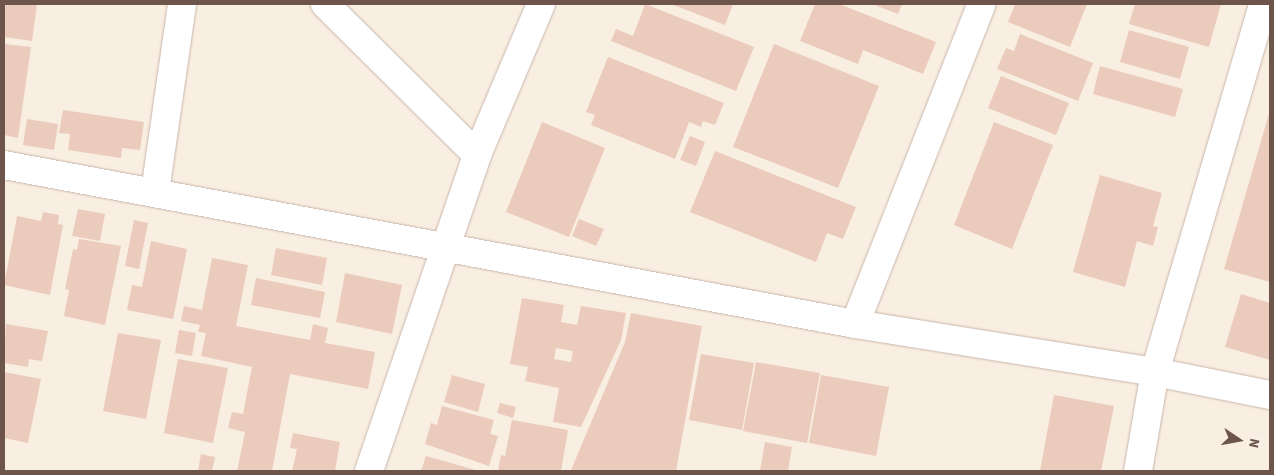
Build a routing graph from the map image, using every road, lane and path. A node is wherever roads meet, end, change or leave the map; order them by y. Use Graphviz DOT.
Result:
graph roads {
  1 [pos="182,4"];
  2 [pos="325,4"];
  3 [pos="542,4"];
  4 [pos="982,4"];
  5 [pos="1263,4"];
  6 [pos="477,155"];
  7 [pos="4,165"];
  8 [pos="155,192"];
  9 [pos="445,245"];
  10 [pos="855,324"];
  11 [pos="1155,372"];
  12 [pos="1270,395"];
  13 [pos="369,471"];
  14 [pos="1138,471"];
  1 -- 8 [label="street"];
  2 -- 6 [label="street"];
  3 -- 6 [label="street"];
  4 -- 10 [label="street"];
  5 -- 11 [label="street"];
  6 -- 9 [label="street"];
  7 -- 8 [label="street"];
  8 -- 9 [label="street"];
  9 -- 10 [label="street"];
  9 -- 13 [label="street"];
  10 -- 11 [label="street"];
  11 -- 12 [label="street"];
  11 -- 14 [label="street"];
}
